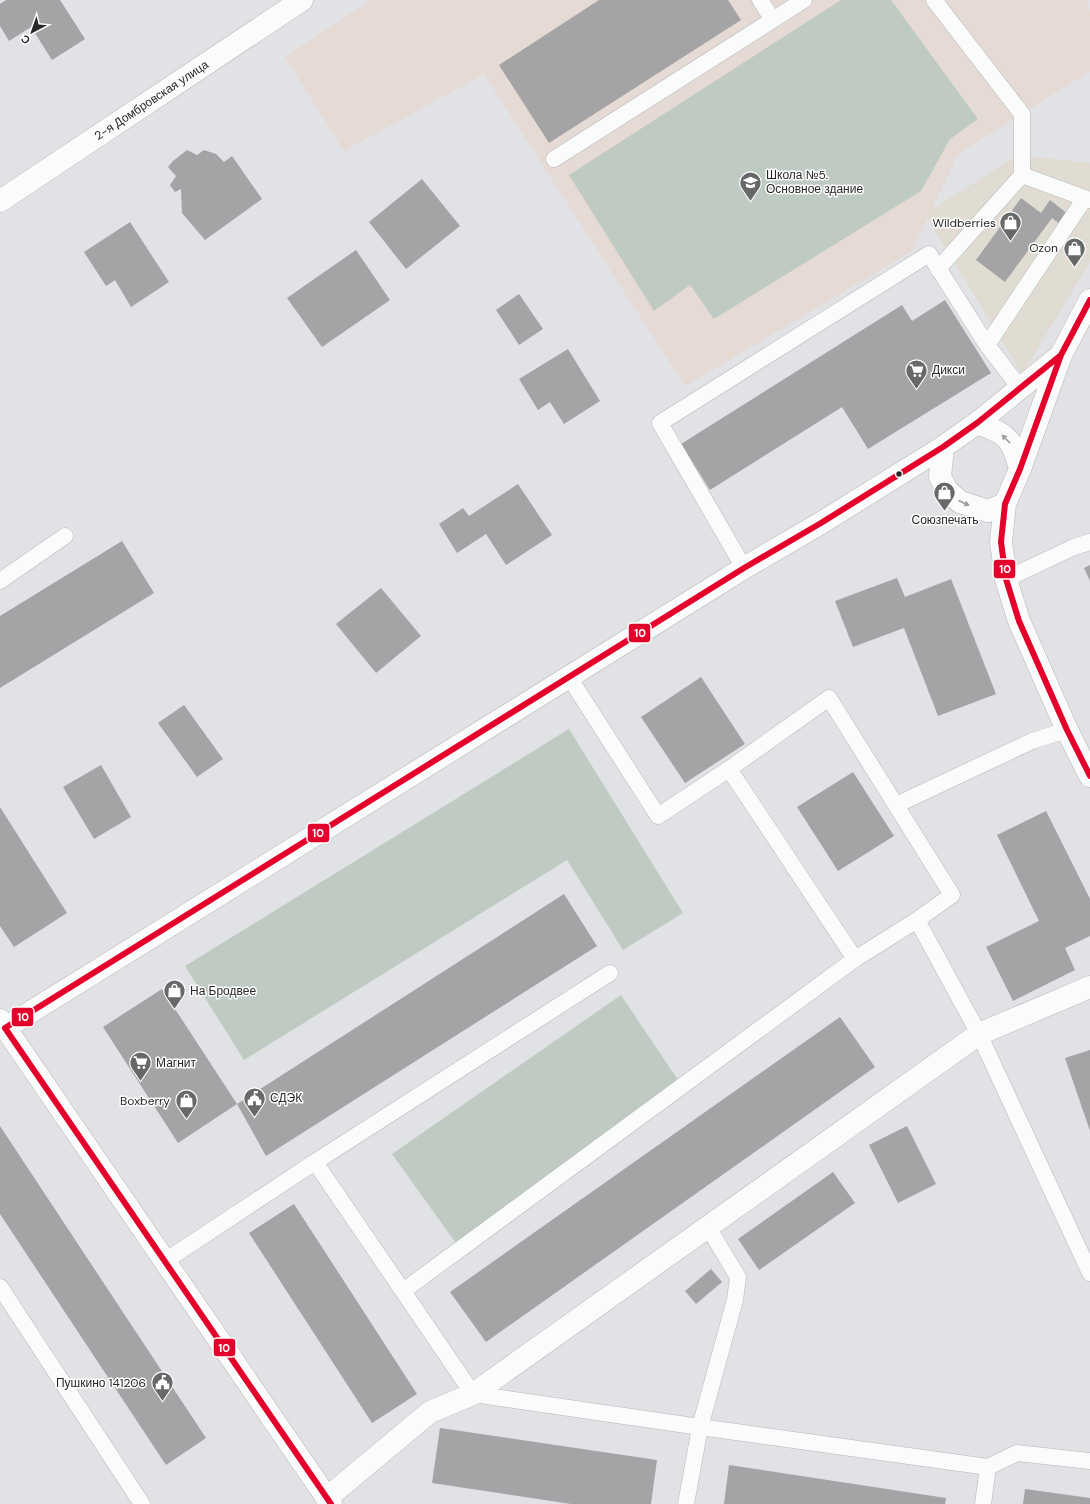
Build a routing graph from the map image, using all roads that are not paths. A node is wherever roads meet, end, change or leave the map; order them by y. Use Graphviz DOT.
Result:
graph roads {
  1 [pos="302,0"];
  2 [pos="760,0"];
  3 [pos="804,0"];
  4 [pos="934,0"];
  5 [pos="773,20"];
  6 [pos="554,159"];
  7 [pos="1022,175"];
  8 [pos="1087,199"];
  9 [pos="0,201"];
  10 [pos="938,268"];
  11 [pos="1090,300"];
  12 [pos="986,345"];
  13 [pos="1060,355"];
  14 [pos="1021,389"];
  15 [pos="977,423"];
  16 [pos="943,447"];
  17 [pos="1020,469"];
  18 [pos="1005,504"];
  19 [pos="65,536"];
  20 [pos="1090,542"];
  21 [pos="744,568"];
  22 [pos="1006,579"];
  23 [pos="0,580"];
  24 [pos="569,677"];
  25 [pos="1067,730"];
  26 [pos="729,769"];
  27 [pos="1090,776"];
  28 [pos="896,805"];
  29 [pos="917,920"];
  30 [pos="854,959"];
  31 [pos="610,973"];
  32 [pos="1090,987"];
  33 [pos="2,1026"];
  34 [pos="978,1034"];
  35 [pos="315,1162"];
  36 [pos="708,1227"];
  37 [pos="165,1261"];
  38 [pos="1090,1273"];
  39 [pos="0,1287"];
  40 [pos="402,1291"];
  41 [pos="473,1394"];
  42 [pos="700,1427"];
  43 [pos="1090,1461"];
  44 [pos="988,1467"];
  45 [pos="329,1501"];
  46 [pos="142,1504"];
  47 [pos="686,1504"];
  48 [pos="983,1504"];
  1 -- 9 [label="street, 2-я Домбровская улица"];
  2 -- 5 [label="lane"];
  3 -- 5 [label="lane"];
  4 -- 7 [label="lane"];
  5 -- 6 [label="lane"];
  7 -- 8 [label="lane"];
  7 -- 10 [label="lane"];
  8 -- 12 [label="lane"];
  10 -- 12 [label="lane"];
  10 -- 21 [label="lane"];
  11 -- 13 [label="street"];
  12 -- 14 [label="lane"];
  13 -- 14 [label="street"];
  13 -- 17 [label="street"];
  14 -- 15 [label="street"];
  15 -- 16 [label="street"];
  17 -- 15 [label="street, one-way"];
  16 -- 18 [label="street, one-way"];
  16 -- 21 [label="street"];
  17 -- 18 [label="street"];
  18 -- 22 [label="street"];
  19 -- 23 [label="lane"];
  20 -- 22 [label="lane"];
  21 -- 24 [label="street"];
  22 -- 25 [label="street"];
  24 -- 26 [label="lane"];
  24 -- 33 [label="street"];
  25 -- 27 [label="street"];
  25 -- 28 [label="lane"];
  26 -- 28 [label="lane"];
  26 -- 30 [label="lane"];
  28 -- 29 [label="lane"];
  29 -- 30 [label="lane"];
  29 -- 34 [label="lane"];
  30 -- 40 [label="lane"];
  31 -- 35 [label="lane"];
  32 -- 34 [label="street"];
  33 -- 37 [label="street"];
  34 -- 36 [label="street"];
  34 -- 38 [label="lane"];
  35 -- 37 [label="lane"];
  35 -- 40 [label="lane"];
  36 -- 41 [label="street"];
  36 -- 42 [label="lane"];
  37 -- 45 [label="street"];
  39 -- 46 [label="lane"];
  40 -- 41 [label="lane"];
  41 -- 42 [label="lane"];
  41 -- 45 [label="street"];
  42 -- 44 [label="lane"];
  42 -- 47 [label="lane"];
  43 -- 44 [label="lane"];
  44 -- 48 [label="lane"];
}
